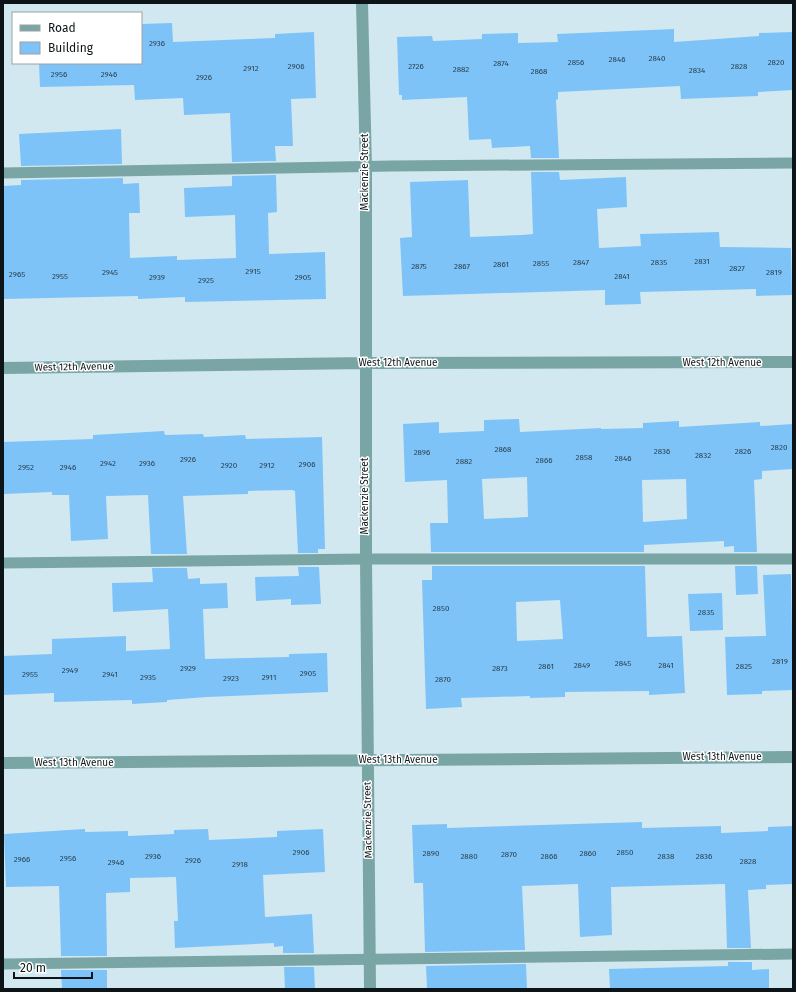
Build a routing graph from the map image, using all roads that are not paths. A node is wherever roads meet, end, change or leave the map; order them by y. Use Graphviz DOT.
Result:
graph roads {
  1 [pos="362,3"];
  2 [pos="793,163"];
  3 [pos="366,168"];
  4 [pos="3,173"];
  5 [pos="793,362"];
  6 [pos="365,363"];
  7 [pos="3,368"];
  8 [pos="366,559"];
  9 [pos="793,559"];
  10 [pos="3,564"];
  11 [pos="793,757"];
  12 [pos="367,760"];
  13 [pos="3,763"];
  14 [pos="793,954"];
  15 [pos="369,960"];
  16 [pos="3,964"];
  17 [pos="370,989"];
  1 -- 3 [label="street, Mackenzie Street"];
  2 -- 3 [label="lane"];
  3 -- 4 [label="lane"];
  3 -- 6 [label="street, Mackenzie Street"];
  5 -- 6 [label="street, West 12th Avenue"];
  6 -- 7 [label="street, West 12th Avenue"];
  6 -- 8 [label="street, Mackenzie Street"];
  8 -- 9 [label="lane"];
  8 -- 10 [label="lane"];
  8 -- 12 [label="street, Mackenzie Street"];
  11 -- 12 [label="street, West 13th Avenue"];
  12 -- 13 [label="street, West 13th Avenue"];
  12 -- 15 [label="street, Mackenzie Street"];
  14 -- 15 [label="lane"];
  15 -- 16 [label="lane"];
  15 -- 17 [label="street, Mackenzie Street"];
}
